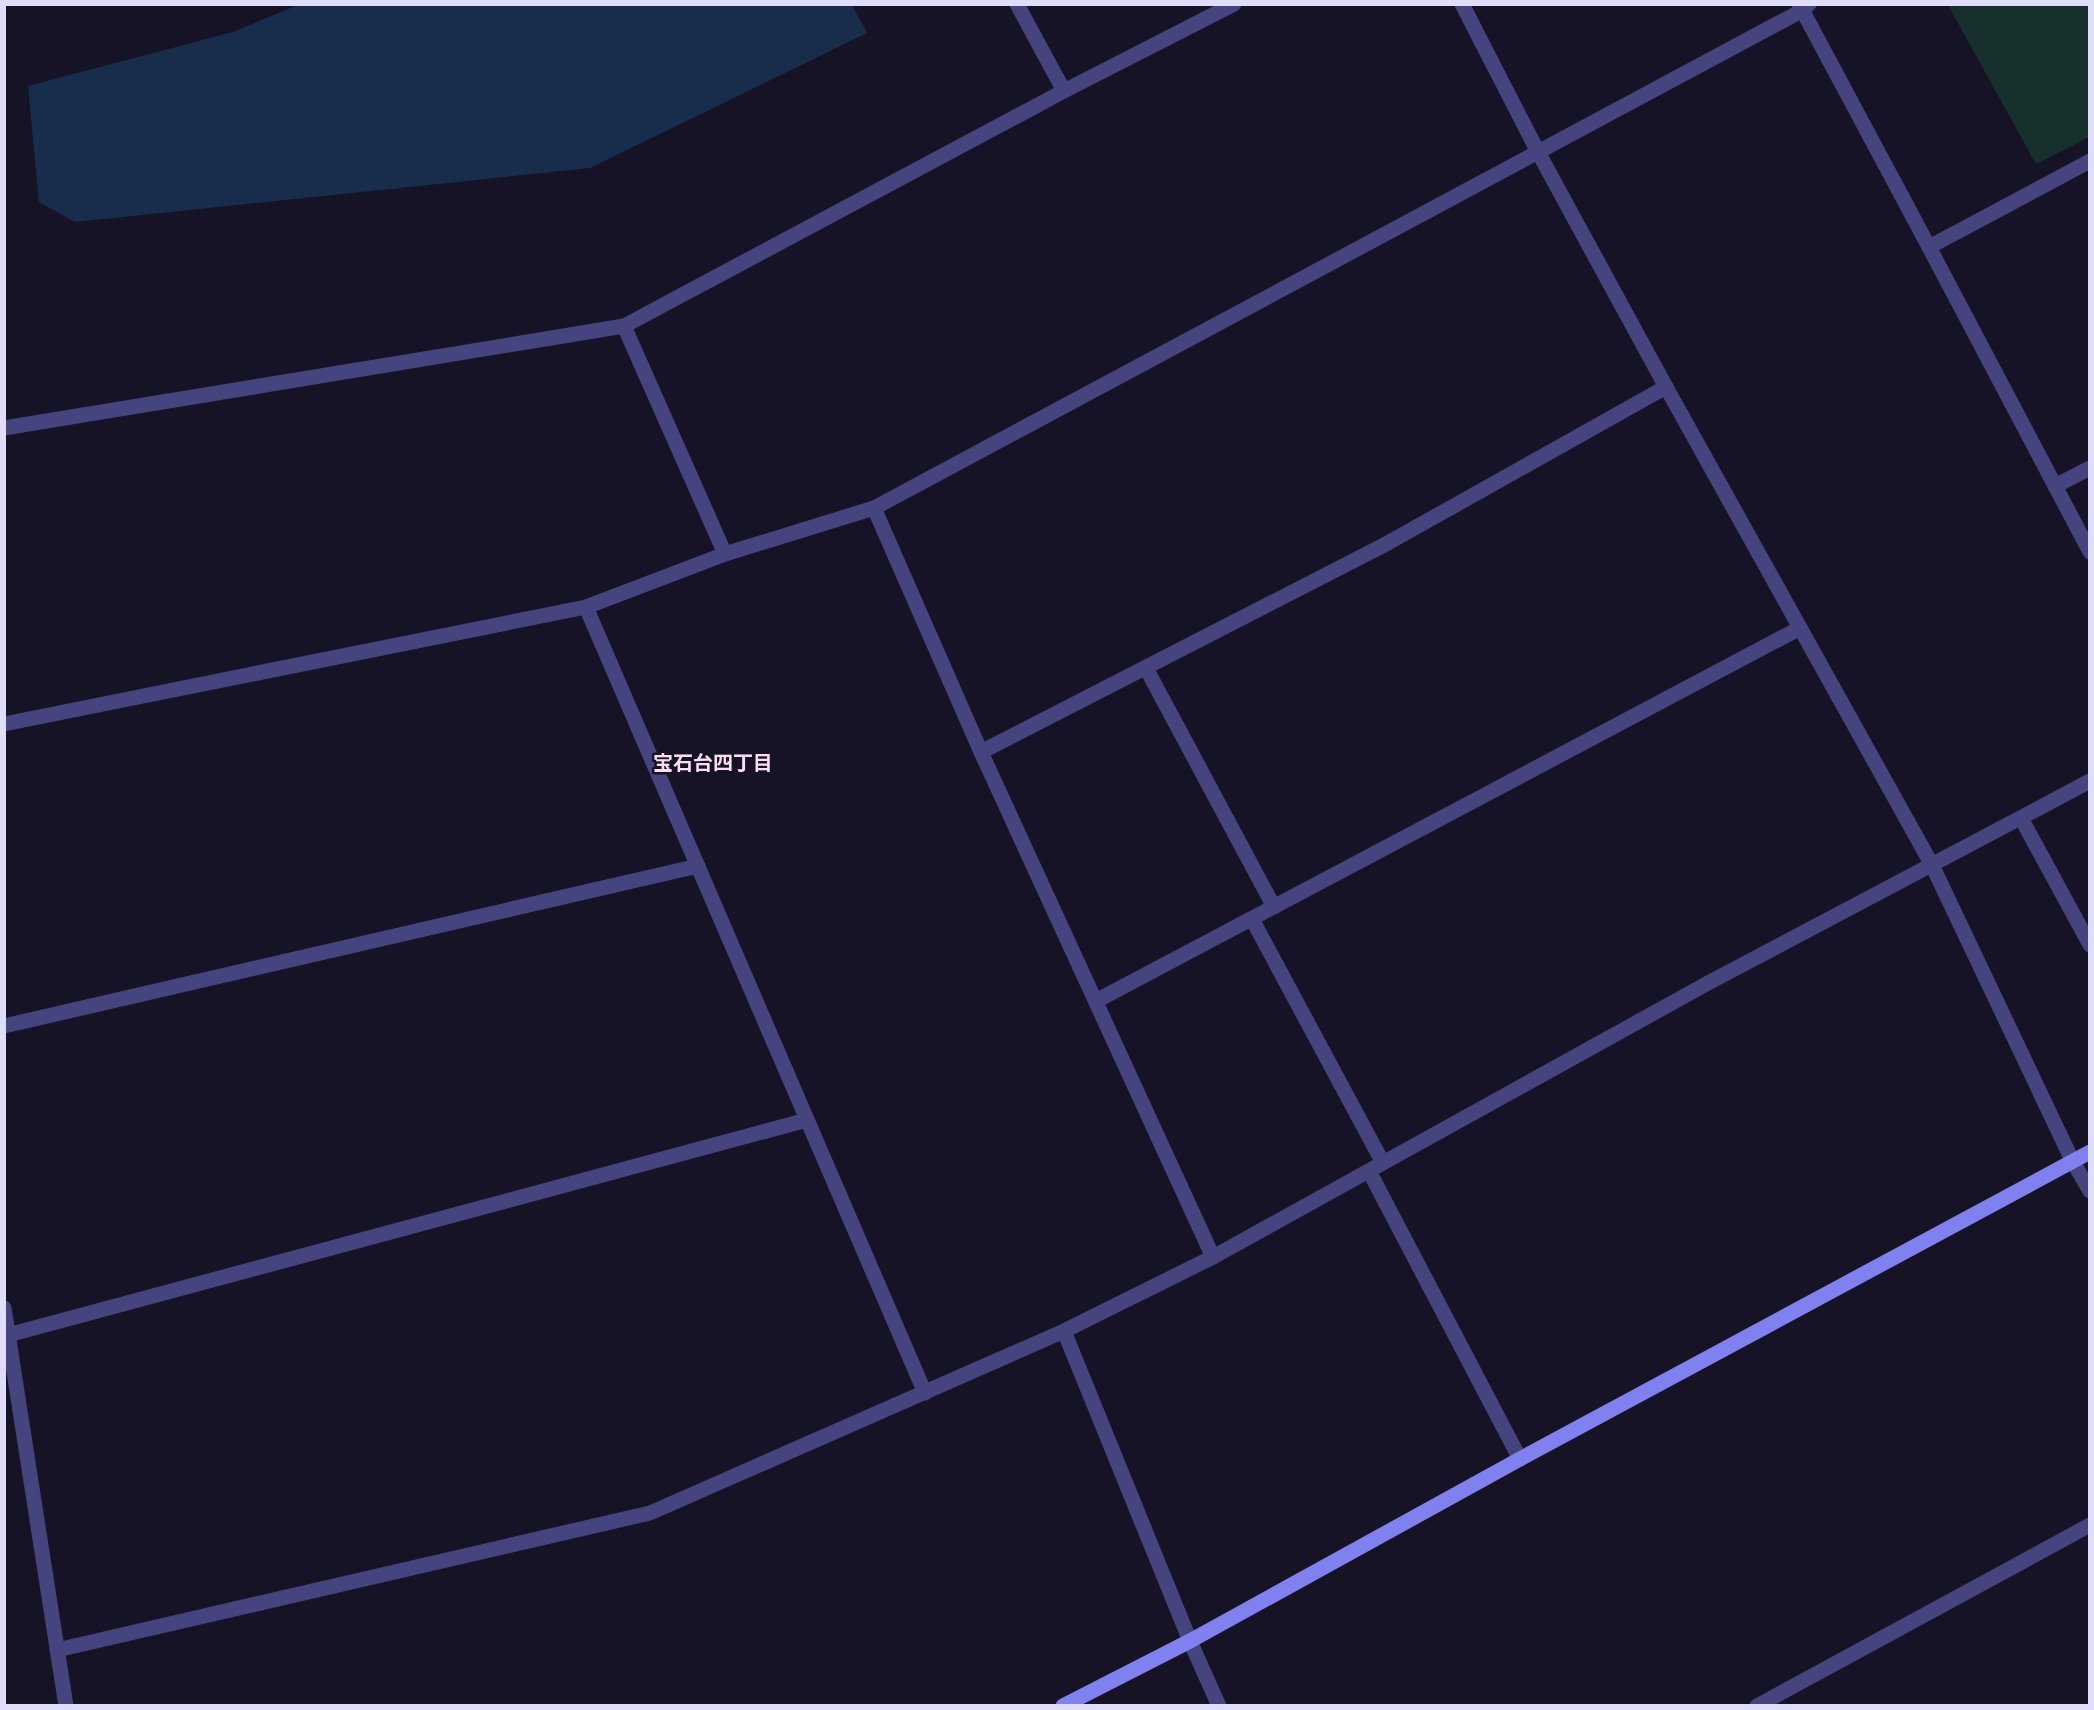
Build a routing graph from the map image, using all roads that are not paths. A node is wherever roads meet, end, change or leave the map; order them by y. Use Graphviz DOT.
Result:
graph roads {
  1 [pos="1017,4"];
  2 [pos="1234,4"];
  3 [pos="1462,4"];
  4 [pos="1804,6"];
  5 [pos="1064,91"];
  6 [pos="1538,152"];
  7 [pos="2090,161"];
  8 [pos="1929,247"];
  9 [pos="624,326"];
  10 [pos="1666,387"];
  11 [pos="4,428"];
  12 [pos="2090,468"];
  13 [pos="2055,486"];
  14 [pos="874,507"];
  15 [pos="2090,552"];
  16 [pos="725,554"];
  17 [pos="586,608"];
  18 [pos="1800,628"];
  19 [pos="1146,668"];
  20 [pos="4,724"];
  21 [pos="981,752"];
  22 [pos="2090,781"];
  23 [pos="2021,818"];
  24 [pos="1932,865"];
  25 [pos="698,866"];
  26 [pos="1274,907"];
  27 [pos="1252,918"];
  28 [pos="2090,945"];
  29 [pos="1096,1001"];
  30 [pos="4,1026"];
  31 [pos="807,1120"];
  32 [pos="2090,1152"];
  33 [pos="2073,1162"];
  34 [pos="1383,1163"];
  35 [pos="1369,1171"];
  36 [pos="2090,1191"];
  37 [pos="1213,1257"];
  38 [pos="4,1308"];
  39 [pos="1064,1331"];
  40 [pos="8,1335"];
  41 [pos="925,1393"];
  42 [pos="1520,1459"];
  43 [pos="2090,1525"];
  44 [pos="1190,1641"];
  45 [pos="57,1650"];
  46 [pos="66,1706"];
  47 [pos="1063,1706"];
  48 [pos="1219,1706"];
  49 [pos="1757,1706"];
  1 -- 5 [label="street"];
  2 -- 5 [label="street"];
  3 -- 6 [label="street"];
  4 -- 6 [label="street"];
  4 -- 8 [label="street"];
  5 -- 9 [label="street"];
  6 -- 10 [label="street"];
  6 -- 14 [label="street"];
  7 -- 8 [label="street"];
  8 -- 13 [label="street"];
  9 -- 11 [label="street"];
  9 -- 16 [label="street"];
  10 -- 18 [label="street"];
  10 -- 19 [label="street"];
  12 -- 13 [label="street"];
  13 -- 15 [label="street"];
  14 -- 16 [label="street"];
  14 -- 21 [label="street"];
  16 -- 17 [label="street"];
  17 -- 20 [label="street"];
  17 -- 25 [label="street"];
  18 -- 24 [label="street"];
  18 -- 26 [label="street"];
  19 -- 21 [label="street"];
  19 -- 26 [label="street"];
  21 -- 29 [label="street"];
  22 -- 23 [label="street"];
  23 -- 24 [label="street"];
  23 -- 28 [label="street"];
  24 -- 33 [label="street"];
  24 -- 34 [label="street"];
  25 -- 30 [label="street"];
  25 -- 31 [label="street"];
  26 -- 27 [label="street"];
  27 -- 29 [label="street"];
  27 -- 34 [label="street"];
  29 -- 37 [label="street"];
  31 -- 40 [label="street"];
  31 -- 41 [label="street"];
  32 -- 33 [label="street"];
  33 -- 36 [label="street"];
  33 -- 42 [label="street"];
  34 -- 35 [label="street"];
  35 -- 37 [label="street"];
  35 -- 42 [label="street"];
  37 -- 39 [label="street"];
  38 -- 40 [label="street"];
  39 -- 41 [label="street"];
  39 -- 44 [label="street"];
  40 -- 45 [label="street"];
  41 -- 45 [label="street"];
  42 -- 44 [label="street"];
  43 -- 49 [label="street"];
  44 -- 47 [label="street"];
  44 -- 48 [label="street"];
  45 -- 46 [label="street"];
}
